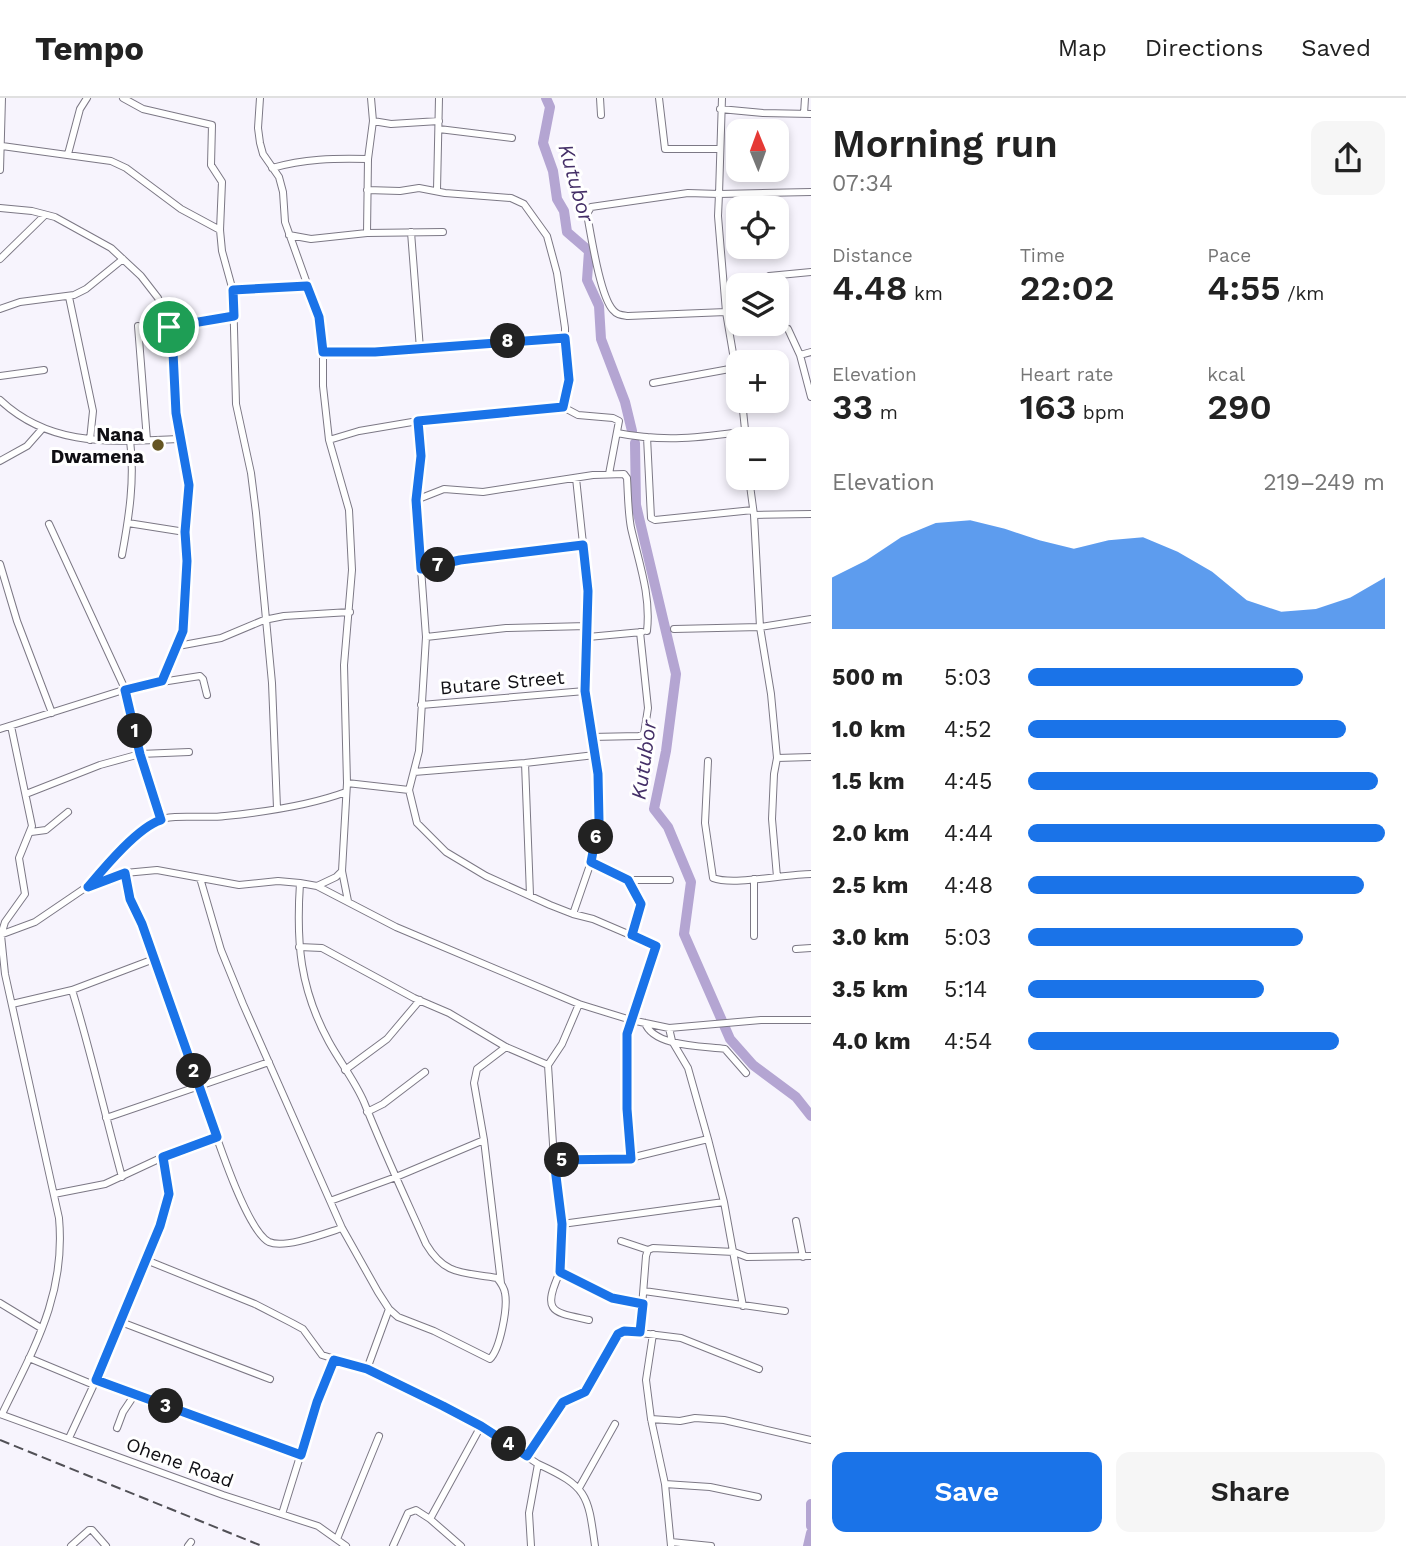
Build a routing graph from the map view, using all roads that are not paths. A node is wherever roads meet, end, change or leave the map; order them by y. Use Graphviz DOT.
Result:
graph roads {
  1 [pos="2,98"];
  2 [pos="87,98"];
  3 [pos="123,98"];
  4 [pos="260,98"];
  5 [pos="371,98"];
  6 [pos="439,98"];
  7 [pos="600,98"];
  8 [pos="659,98"];
  9 [pos="722,98"];
  10 [pos="805,98"];
  11 [pos="720,109"];
  12 [pos="807,114"];
  13 [pos="601,115"];
  14 [pos="373,121"];
  15 [pos="439,121"];
  16 [pos="439,129"];
  17 [pos="512,138"];
  18 [pos="2,146"];
  19 [pos="720,149"];
  20 [pos="68,154"];
  21 [pos="368,159"];
  22 [pos="272,168"];
  23 [pos="0,170"];
  24 [pos="367,190"];
  25 [pos="437,190"];
  26 [pos="811,192"];
  27 [pos="719,194"];
  28 [pos="0,208"];
  29 [pos="45,215"];
  30 [pos="220,230"];
  31 [pos="411,232"];
  32 [pos="443,232"];
  33 [pos="367,233"];
  34 [pos="289,235"];
  35 [pos="0,259"];
  36 [pos="123,259"];
  37 [pos="811,272"];
  38 [pos="789,274"];
  39 [pos="307,286"];
  40 [pos="233,290"];
  41 [pos="69,296"];
  42 [pos="0,309"];
  43 [pos="726,312"];
  44 [pos="234,316"];
  45 [pos="138,326"];
  46 [pos="169,327"];
  47 [pos="789,331"];
  48 [pos="565,338"];
  49 [pos="420,349"];
  50 [pos="323,352"];
  51 [pos="811,352"];
  52 [pos="800,355"];
  53 [pos="44,370"];
  54 [pos="726,370"];
  55 [pos="0,376"];
  56 [pos="653,383"];
  57 [pos="811,397"];
  58 [pos="0,400"];
  59 [pos="563,407"];
  60 [pos="418,421"];
  61 [pos="42,429"];
  62 [pos="617,433"];
  63 [pos="726,436"];
  64 [pos="647,437"];
  65 [pos="181,439"];
  66 [pos="90,440"];
  67 [pos="130,440"];
  68 [pos="148,440"];
  69 [pos="329,440"];
  70 [pos="0,461"];
  71 [pos="609,474"];
  72 [pos="576,478"];
  73 [pos="750,490"];
  74 [pos="416,500"];
  75 [pos="753,513"];
  76 [pos="811,513"];
  77 [pos="128,523"];
  78 [pos="49,524"];
  79 [pos="185,532"];
  80 [pos="583,545"];
  81 [pos="122,555"];
  82 [pos="0,564"];
  83 [pos="421,569"];
  84 [pos="350,612"];
  85 [pos="811,619"];
  86 [pos="264,620"];
  87 [pos="587,626"];
  88 [pos="760,627"];
  89 [pos="674,629"];
  90 [pos="646,631"];
  91 [pos="426,637"];
  92 [pos="588,637"];
  93 [pos="178,646"];
  94 [pos="162,681"];
  95 [pos="125,690"];
  96 [pos="585,691"];
  97 [pos="207,695"];
  98 [pos="421,705"];
  99 [pos="52,713"];
  100 [pos="11,726"];
  101 [pos="0,729"];
  102 [pos="591,737"];
  103 [pos="189,752"];
  104 [pos="140,754"];
  105 [pos="595,755"];
  106 [pos="811,757"];
  107 [pos="777,758"];
  108 [pos="708,761"];
  109 [pos="525,763"];
  110 [pos="414,772"];
  111 [pos="346,783"];
  112 [pos="409,790"];
  113 [pos="346,792"];
  114 [pos="26,794"];
  115 [pos="277,807"];
  116 [pos="68,812"];
  117 [pos="161,820"];
  118 [pos="31,832"];
  119 [pos="591,862"];
  120 [pos="342,872"];
  121 [pos="125,873"];
  122 [pos="811,874"];
  123 [pos="776,877"];
  124 [pos="200,878"];
  125 [pos="754,878"];
  126 [pos="628,880"];
  127 [pos="670,880"];
  128 [pos="300,883"];
  129 [pos="317,886"];
  130 [pos="88,887"];
  131 [pos="530,895"];
  132 [pos="348,901"];
  133 [pos="573,914"];
  134 [pos="1,935"];
  135 [pos="632,935"];
  136 [pos="754,936"];
  137 [pos="299,947"];
  138 [pos="811,948"];
  139 [pos="796,949"];
  140 [pos="154,959"];
  141 [pos="72,990"];
  142 [pos="420,1000"];
  143 [pos="12,1004"];
  144 [pos="579,1004"];
  145 [pos="631,1020"];
  146 [pos="811,1020"];
  147 [pos="645,1023"];
  148 [pos="669,1028"];
  149 [pos="672,1041"];
  150 [pos="506,1047"];
  151 [pos="269,1062"];
  152 [pos="548,1065"];
  153 [pos="345,1070"];
  154 [pos="425,1072"];
  155 [pos="746,1073"];
  156 [pos="200,1087"];
  157 [pos="367,1112"];
  158 [pos="106,1118"];
  159 [pos="217,1137"];
  160 [pos="708,1139"];
  161 [pos="484,1140"];
  162 [pos="163,1157"];
  163 [pos="631,1159"];
  164 [pos="554,1160"];
  165 [pos="122,1177"];
  166 [pos="396,1177"];
  167 [pos="54,1194"];
  168 [pos="330,1201"];
  169 [pos="724,1202"];
  170 [pos="796,1222"];
  171 [pos="562,1224"];
  172 [pos="342,1228"];
  173 [pos="621,1241"];
  174 [pos="648,1250"];
  175 [pos="734,1251"];
  176 [pos="811,1256"];
  177 [pos="803,1257"];
  178 [pos="146,1260"];
  179 [pos="560,1272"];
  180 [pos="501,1283"];
  181 [pos="644,1291"];
  182 [pos="0,1303"];
  183 [pos="643,1304"];
  184 [pos="743,1306"];
  185 [pos="388,1309"];
  186 [pos="785,1311"];
  187 [pos="589,1321"];
  188 [pos="121,1322"];
  189 [pos="41,1328"];
  190 [pos="640,1332"];
  191 [pos="653,1334"];
  192 [pos="29,1358"];
  193 [pos="334,1360"];
  194 [pos="367,1369"];
  195 [pos="759,1369"];
  196 [pos="270,1379"];
  197 [pos="95,1383"];
  198 [pos="135,1394"];
  199 [pos="1,1414"];
  200 [pos="651,1419"];
  201 [pos="615,1424"];
  202 [pos="481,1426"];
  203 [pos="117,1428"];
  204 [pos="379,1436"];
  205 [pos="69,1438"];
  206 [pos="811,1440"];
  207 [pos="301,1455"];
  208 [pos="527,1456"];
  209 [pos="538,1464"];
  210 [pos="665,1484"];
  211 [pos="579,1488"];
  212 [pos="758,1497"];
  213 [pos="282,1514"];
  214 [pos="430,1518"];
  215 [pos="337,1539"];
  216 [pos="671,1544"];
  217 [pos="71,1546"];
  218 [pos="106,1546"];
  219 [pos="346,1546"];
  220 [pos="393,1546"];
  221 [pos="460,1546"];
  222 [pos="531,1546"];
  223 [pos="595,1546"];
  224 [pos="711,1546"];
  1 -- 18 [label="street"];
  2 -- 20 [label="street"];
  3 -- 30 [label="street"];
  4 -- 22 [label="street"];
  5 -- 14 [label="street"];
  6 -- 15 [label="street"];
  7 -- 13 [label="street"];
  8 -- 19 [label="street"];
  9 -- 11 [label="street"];
  10 -- 12 [label="street"];
  11 -- 12 [label="street"];
  11 -- 19 [label="street"];
  14 -- 15 [label="street"];
  14 -- 21 [label="street"];
  15 -- 16 [label="street"];
  16 -- 17 [label="street"];
  16 -- 25 [label="street"];
  18 -- 20 [label="street"];
  18 -- 23 [label="street"];
  19 -- 27 [label="street"];
  20 -- 30 [label="street"];
  21 -- 22 [label="street"];
  21 -- 24 [label="street"];
  22 -- 34 [label="street"];
  24 -- 25 [label="street"];
  24 -- 33 [label="street"];
  25 -- 48 [label="street"];
  26 -- 27 [label="street"];
  27 -- 43 [label="street"];
  27 -- 43 [label="street"];
  28 -- 29 [label="street"];
  29 -- 35 [label="street"];
  29 -- 36 [label="street"];
  30 -- 40 [label="street"];
  31 -- 32 [label="street"];
  31 -- 33 [label="street"];
  31 -- 49 [label="street"];
  33 -- 34 [label="street"];
  34 -- 39 [label="street"];
  36 -- 41 [label="street"];
  36 -- 46 [label="street"];
  37 -- 38 [label="street"];
  39 -- 40 [label="street"];
  39 -- 50 [label="street"];
  40 -- 44 [label="street"];
  41 -- 42 [label="street"];
  41 -- 66 [label="street"];
  44 -- 46 [label="street"];
  44 -- 86 [label="street"];
  45 -- 68 [label="street"];
  46 -- 65 [label="street"];
  47 -- 52 [label="street"];
  48 -- 49 [label="street"];
  48 -- 59 [label="street"];
  49 -- 50 [label="street"];
  50 -- 69 [label="street"];
  51 -- 52 [label="street"];
  52 -- 57 [label="street"];
  53 -- 55 [label="street"];
  54 -- 56 [label="street"];
  58 -- 61 [label="street"];
  59 -- 60 [label="street"];
  59 -- 62 [label="street"];
  60 -- 69 [label="street"];
  60 -- 74 [label="street"];
  61 -- 66 [label="street"];
  61 -- 70 [label="street"];
  62 -- 64 [label="street"];
  62 -- 71 [label="street"];
  63 -- 64 [label="street"];
  64 -- 75 [label="street"];
  65 -- 68 [label="street"];
  65 -- 79 [label="street"];
  66 -- 67 [label="street"];
  67 -- 68 [label="street"];
  67 -- 77 [label="street"];
  69 -- 84 [label="street"];
  71 -- 72 [label="street"];
  71 -- 90 [label="street"];
  72 -- 74 [label="street"];
  72 -- 80 [label="street"];
  73 -- 75 [label="street"];
  74 -- 83 [label="street"];
  75 -- 76 [label="street"];
  75 -- 88 [label="street"];
  77 -- 79 [label="street"];
  77 -- 81 [label="street"];
  78 -- 95 [label="street"];
  79 -- 93 [label="street"];
  80 -- 83 [label="street"];
  80 -- 87 [label="street"];
  82 -- 99 [label="street"];
  83 -- 91 [label="street"];
  84 -- 86 [label="street"];
  84 -- 111 [label="street"];
  85 -- 88 [label="street"];
  86 -- 93 [label="street"];
  86 -- 115 [label="street"];
  87 -- 91 [label="street"];
  87 -- 92 [label="street"];
  88 -- 89 [label="street"];
  88 -- 107 [label="street"];
  90 -- 92 [label="street"];
  90 -- 102 [label="street"];
  91 -- 98 [label="street"];
  92 -- 96 [label="street"];
  93 -- 94 [label="street"];
  94 -- 95 [label="street"];
  94 -- 97 [label="street"];
  95 -- 99 [label="street"];
  95 -- 104 [label="street"];
  96 -- 98 [label="street, Butare Street"];
  96 -- 102 [label="street"];
  98 -- 110 [label="street"];
  99 -- 100 [label="street"];
  100 -- 101 [label="street"];
  100 -- 114 [label="street"];
  102 -- 105 [label="street"];
  103 -- 104 [label="street"];
  104 -- 114 [label="street"];
  104 -- 117 [label="street"];
  105 -- 109 [label="street"];
  105 -- 119 [label="street"];
  106 -- 107 [label="street"];
  107 -- 123 [label="street"];
  108 -- 125 [label="street"];
  109 -- 110 [label="street"];
  109 -- 131 [label="street"];
  110 -- 112 [label="street"];
  111 -- 112 [label="street"];
  111 -- 113 [label="street"];
  112 -- 131 [label="street"];
  113 -- 115 [label="street"];
  113 -- 120 [label="street"];
  114 -- 118 [label="street"];
  115 -- 117 [label="street"];
  116 -- 118 [label="street"];
  117 -- 130 [label="street"];
  118 -- 134 [label="street"];
  119 -- 126 [label="street"];
  119 -- 133 [label="street"];
  120 -- 129 [label="street"];
  120 -- 132 [label="street"];
  121 -- 124 [label="street"];
  121 -- 130 [label="street"];
  121 -- 140 [label="street"];
  122 -- 123 [label="street"];
  123 -- 125 [label="street"];
  124 -- 128 [label="street"];
  124 -- 151 [label="street"];
  125 -- 136 [label="street"];
  126 -- 127 [label="street"];
  126 -- 135 [label="street"];
  128 -- 129 [label="street"];
  128 -- 137 [label="street"];
  129 -- 132 [label="street"];
  130 -- 134 [label="street"];
  131 -- 133 [label="street"];
  132 -- 144 [label="street"];
  133 -- 135 [label="street"];
  134 -- 143 [label="street"];
  135 -- 145 [label="street"];
  137 -- 142 [label="street"];
  137 -- 153 [label="street"];
  138 -- 139 [label="street"];
  140 -- 141 [label="street"];
  140 -- 156 [label="street"];
  141 -- 143 [label="street"];
  141 -- 158 [label="street"];
  142 -- 150 [label="street"];
  142 -- 153 [label="street"];
  143 -- 167 [label="street"];
  144 -- 145 [label="street"];
  144 -- 152 [label="street"];
  145 -- 147 [label="street"];
  145 -- 163 [label="street"];
  146 -- 148 [label="street"];
  147 -- 148 [label="street"];
  147 -- 149 [label="street"];
  148 -- 149 [label="street"];
  149 -- 155 [label="street"];
  149 -- 160 [label="street"];
  150 -- 152 [label="street"];
  150 -- 161 [label="street"];
  151 -- 156 [label="street"];
  151 -- 168 [label="street"];
  152 -- 164 [label="street"];
  153 -- 157 [label="street"];
  154 -- 157 [label="street"];
  156 -- 158 [label="street"];
  156 -- 159 [label="street"];
  157 -- 166 [label="street"];
  158 -- 165 [label="street"];
  159 -- 162 [label="street"];
  159 -- 172 [label="street"];
  160 -- 163 [label="street"];
  160 -- 169 [label="street"];
  161 -- 166 [label="street"];
  161 -- 180 [label="street"];
  162 -- 165 [label="street"];
  162 -- 178 [label="street"];
  163 -- 164 [label="street"];
  164 -- 171 [label="street"];
  165 -- 167 [label="street"];
  166 -- 168 [label="street"];
  166 -- 180 [label="street"];
  167 -- 189 [label="street"];
  168 -- 172 [label="street"];
  169 -- 171 [label="street"];
  169 -- 175 [label="street"];
  170 -- 177 [label="street"];
  171 -- 179 [label="street"];
  172 -- 185 [label="street"];
  173 -- 174 [label="street"];
  174 -- 175 [label="street"];
  174 -- 181 [label="street"];
  175 -- 177 [label="street"];
  175 -- 184 [label="street"];
  176 -- 177 [label="street"];
  178 -- 188 [label="street"];
  178 -- 193 [label="street"];
  179 -- 183 [label="street"];
  179 -- 187 [label="street"];
  180 -- 185 [label="street"];
  181 -- 183 [label="street"];
  181 -- 184 [label="street"];
  182 -- 189 [label="street"];
  183 -- 190 [label="street"];
  184 -- 186 [label="street"];
  185 -- 194 [label="street"];
  188 -- 196 [label="street"];
  188 -- 197 [label="street"];
  189 -- 192 [label="street"];
  190 -- 191 [label="street"];
  190 -- 208 [label="street"];
  191 -- 195 [label="street"];
  191 -- 200 [label="street"];
  192 -- 197 [label="street"];
  192 -- 199 [label="street"];
  193 -- 194 [label="street"];
  193 -- 207 [label="street"];
  194 -- 202 [label="street"];
  197 -- 198 [label="street"];
  197 -- 205 [label="street"];
  198 -- 203 [label="street"];
  198 -- 207 [label="street"];
  199 -- 205 [label="street, Ohene Road"];
  200 -- 206 [label="street"];
  200 -- 210 [label="street"];
  201 -- 211 [label="street"];
  202 -- 208 [label="street"];
  202 -- 214 [label="street"];
  204 -- 215 [label="street"];
  205 -- 213 [label="street, Ohene Road"];
  207 -- 213 [label="street"];
  208 -- 209 [label="street"];
  209 -- 211 [label="street"];
  209 -- 222 [label="street"];
  210 -- 212 [label="street"];
  210 -- 216 [label="street"];
  211 -- 223 [label="street"];
  213 -- 215 [label="street, Ohene Road"];
  214 -- 220 [label="street"];
  214 -- 221 [label="street"];
  215 -- 219 [label="street, Ohene Road"];
  216 -- 224 [label="street"];
  217 -- 218 [label="street"];
}
